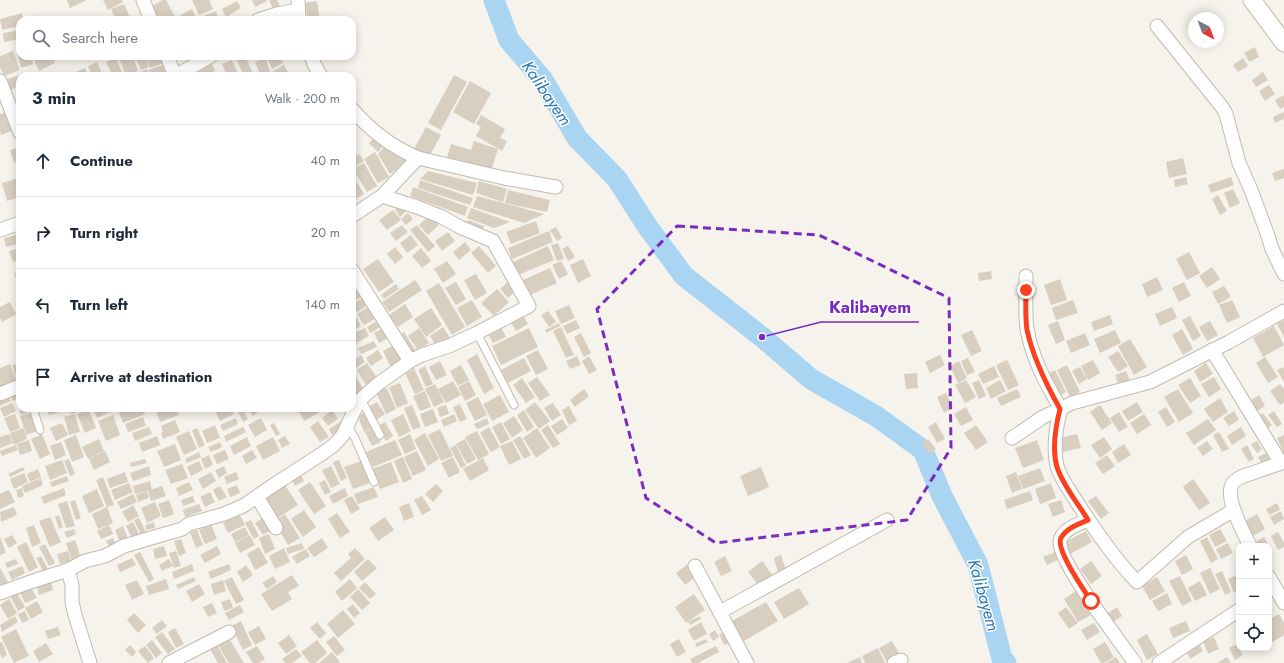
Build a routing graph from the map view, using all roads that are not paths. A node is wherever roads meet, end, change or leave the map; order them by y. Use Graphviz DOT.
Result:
graph roads {
  1 [pos="144,0"];
  2 [pos="1252,0"];
  3 [pos="298,10"];
  4 [pos="150,16"];
  5 [pos="271,16"];
  6 [pos="1157,26"];
  7 [pos="1284,43"];
  8 [pos="168,60"];
  9 [pos="204,60"];
  10 [pos="312,60"];
  11 [pos="173,72"];
  12 [pos="182,72"];
  13 [pos="319,72"];
  14 [pos="0,81"];
  15 [pos="356,113"];
  16 [pos="16,123"];
  17 [pos="418,158"];
  18 [pos="556,187"];
  19 [pos="382,196"];
  20 [pos="356,213"];
  21 [pos="16,224"];
  22 [pos="0,230"];
  23 [pos="1284,274"];
  24 [pos="356,276"];
  25 [pos="1026,276"];
  26 [pos="1284,311"];
  27 [pos="477,333"];
  28 [pos="1212,350"];
  29 [pos="410,361"];
  30 [pos="16,388"];
  31 [pos="0,394"];
  32 [pos="361,399"];
  33 [pos="514,405"];
  34 [pos="356,408"];
  35 [pos="1060,409"];
  36 [pos="34,412"];
  37 [pos="354,412"];
  38 [pos="348,427"];
  39 [pos="40,430"];
  40 [pos="380,435"];
  41 [pos="1012,438"];
  42 [pos="1283,463"];
  43 [pos="374,482"];
  44 [pos="257,496"];
  45 [pos="1234,510"];
  46 [pos="887,520"];
  47 [pos="1088,520"];
  48 [pos="276,528"];
  49 [pos="1248,543"];
  50 [pos="695,566"];
  51 [pos="68,570"];
  52 [pos="1274,583"];
  53 [pos="0,593"];
  54 [pos="1284,603"];
  55 [pos="720,612"];
  56 [pos="1236,612"];
  57 [pos="229,632"];
  58 [pos="90,663"];
  59 [pos="170,663"];
  60 [pos="747,663"];
  61 [pos="1135,663"];
  62 [pos="1159,663"];
  1 -- 4 [label="street"];
  2 -- 7 [label="street"];
  3 -- 5 [label="street"];
  6 -- 23 [label="street"];
  8 -- 11 [label="street"];
  9 -- 12 [label="street"];
  10 -- 13 [label="street"];
  14 -- 16 [label="street"];
  15 -- 17 [label="street"];
  17 -- 18 [label="street"];
  17 -- 19 [label="street"];
  19 -- 20 [label="street"];
  19 -- 27 [label="street"];
  21 -- 22 [label="street"];
  24 -- 29 [label="street"];
  25 -- 35 [label="street"];
  26 -- 28 [label="street"];
  27 -- 29 [label="street"];
  27 -- 33 [label="lane"];
  28 -- 35 [label="street"];
  28 -- 42 [label="street"];
  29 -- 32 [label="street"];
  30 -- 31 [label="street"];
  32 -- 34 [label="street"];
  32 -- 40 [label="lane"];
  35 -- 41 [label="street"];
  35 -- 47 [label="street"];
  36 -- 39 [label="lane"];
  37 -- 38 [label="street"];
  38 -- 43 [label="lane"];
  38 -- 44 [label="street"];
  42 -- 45 [label="street"];
  44 -- 48 [label="street"];
  44 -- 51 [label="street"];
  45 -- 47 [label="street"];
  45 -- 49 [label="street"];
  46 -- 55 [label="street"];
  47 -- 61 [label="street"];
  50 -- 55 [label="street"];
  51 -- 53 [label="street"];
  51 -- 58 [label="street"];
  52 -- 54 [label="street"];
  55 -- 60 [label="street"];
  56 -- 62 [label="street"];
  57 -- 59 [label="street"];
}
